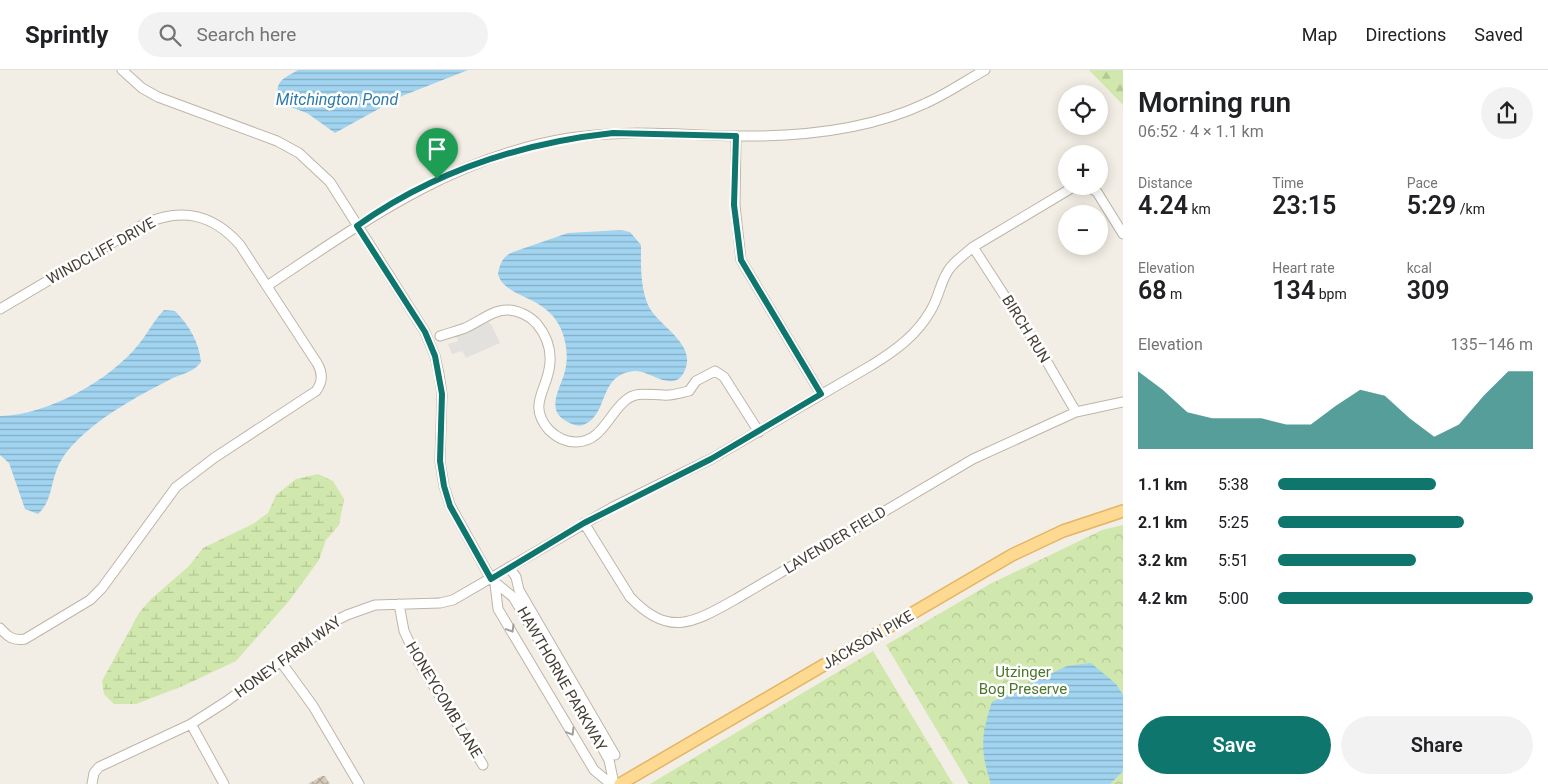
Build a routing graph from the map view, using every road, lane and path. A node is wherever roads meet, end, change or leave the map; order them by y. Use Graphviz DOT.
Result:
graph roads {
  1 [pos="122,70"];
  2 [pos="985,70"];
  3 [pos="736,136"];
  4 [pos="1060,195"];
  5 [pos="1099,195"];
  6 [pos="357,226"];
  7 [pos="1123,234"];
  8 [pos="973,248"];
  9 [pos="267,286"];
  10 [pos="0,308"];
  11 [pos="440,336"];
  12 [pos="821,394"];
  13 [pos="1123,402"];
  14 [pos="1076,412"];
  15 [pos="759,432"];
  16 [pos="1123,512"];
  17 [pos="584,523"];
  18 [pos="510,567"];
  19 [pos="493,582"];
  20 [pos="399,604"];
  21 [pos="0,628"];
  22 [pos="281,662"];
  23 [pos="191,724"];
  24 [pos="615,755"];
  25 [pos="483,765"];
  26 [pos="92,784"];
  27 [pos="224,784"];
  28 [pos="359,784"];
  29 [pos="612,784"];
  30 [pos="620,784"];
  1 -- 6 [label="street, HAWTHORNE PARKWAY"];
  2 -- 3 [label="street"];
  3 -- 6 [label="street"];
  3 -- 12 [label="street"];
  4 -- 8 [label="street, HONEY FARM WAY"];
  5 -- 7 [label="street"];
  6 -- 9 [label="street"];
  6 -- 19 [label="street, HAWTHORNE PARKWAY"];
  8 -- 12 [label="street, HONEY FARM WAY"];
  8 -- 14 [label="street, BIRCH RUN"];
  9 -- 10 [label="street, WINDCLIFF DRIVE"];
  9 -- 21 [label="street, WINDCLIFF DRIVE"];
  11 -- 15 [label="street"];
  12 -- 15 [label="street, HONEY FARM WAY"];
  13 -- 14 [label="street, LAVENDER FIELD"];
  14 -- 17 [label="street, LAVENDER FIELD"];
  15 -- 17 [label="street, HONEY FARM WAY"];
  16 -- 30 [label="main road, JACKSON PIKE"];
  17 -- 18 [label="street, HONEY FARM WAY"];
  18 -- 19 [label="street, HONEY FARM WAY"];
  18 -- 24 [label="street"];
  19 -- 20 [label="street, HONEY FARM WAY"];
  19 -- 29 [label="street, HAWTHORNE PARKWAY, one-way"];
  19 -- 29 [label="street, HAWTHORNE PARKWAY"];
  20 -- 22 [label="street, HONEY FARM WAY"];
  20 -- 25 [label="street, HONEYCOMB LANE"];
  22 -- 23 [label="street, HONEY FARM WAY"];
  22 -- 28 [label="street"];
  23 -- 26 [label="street, HONEY FARM WAY"];
  23 -- 27 [label="street"];
}
